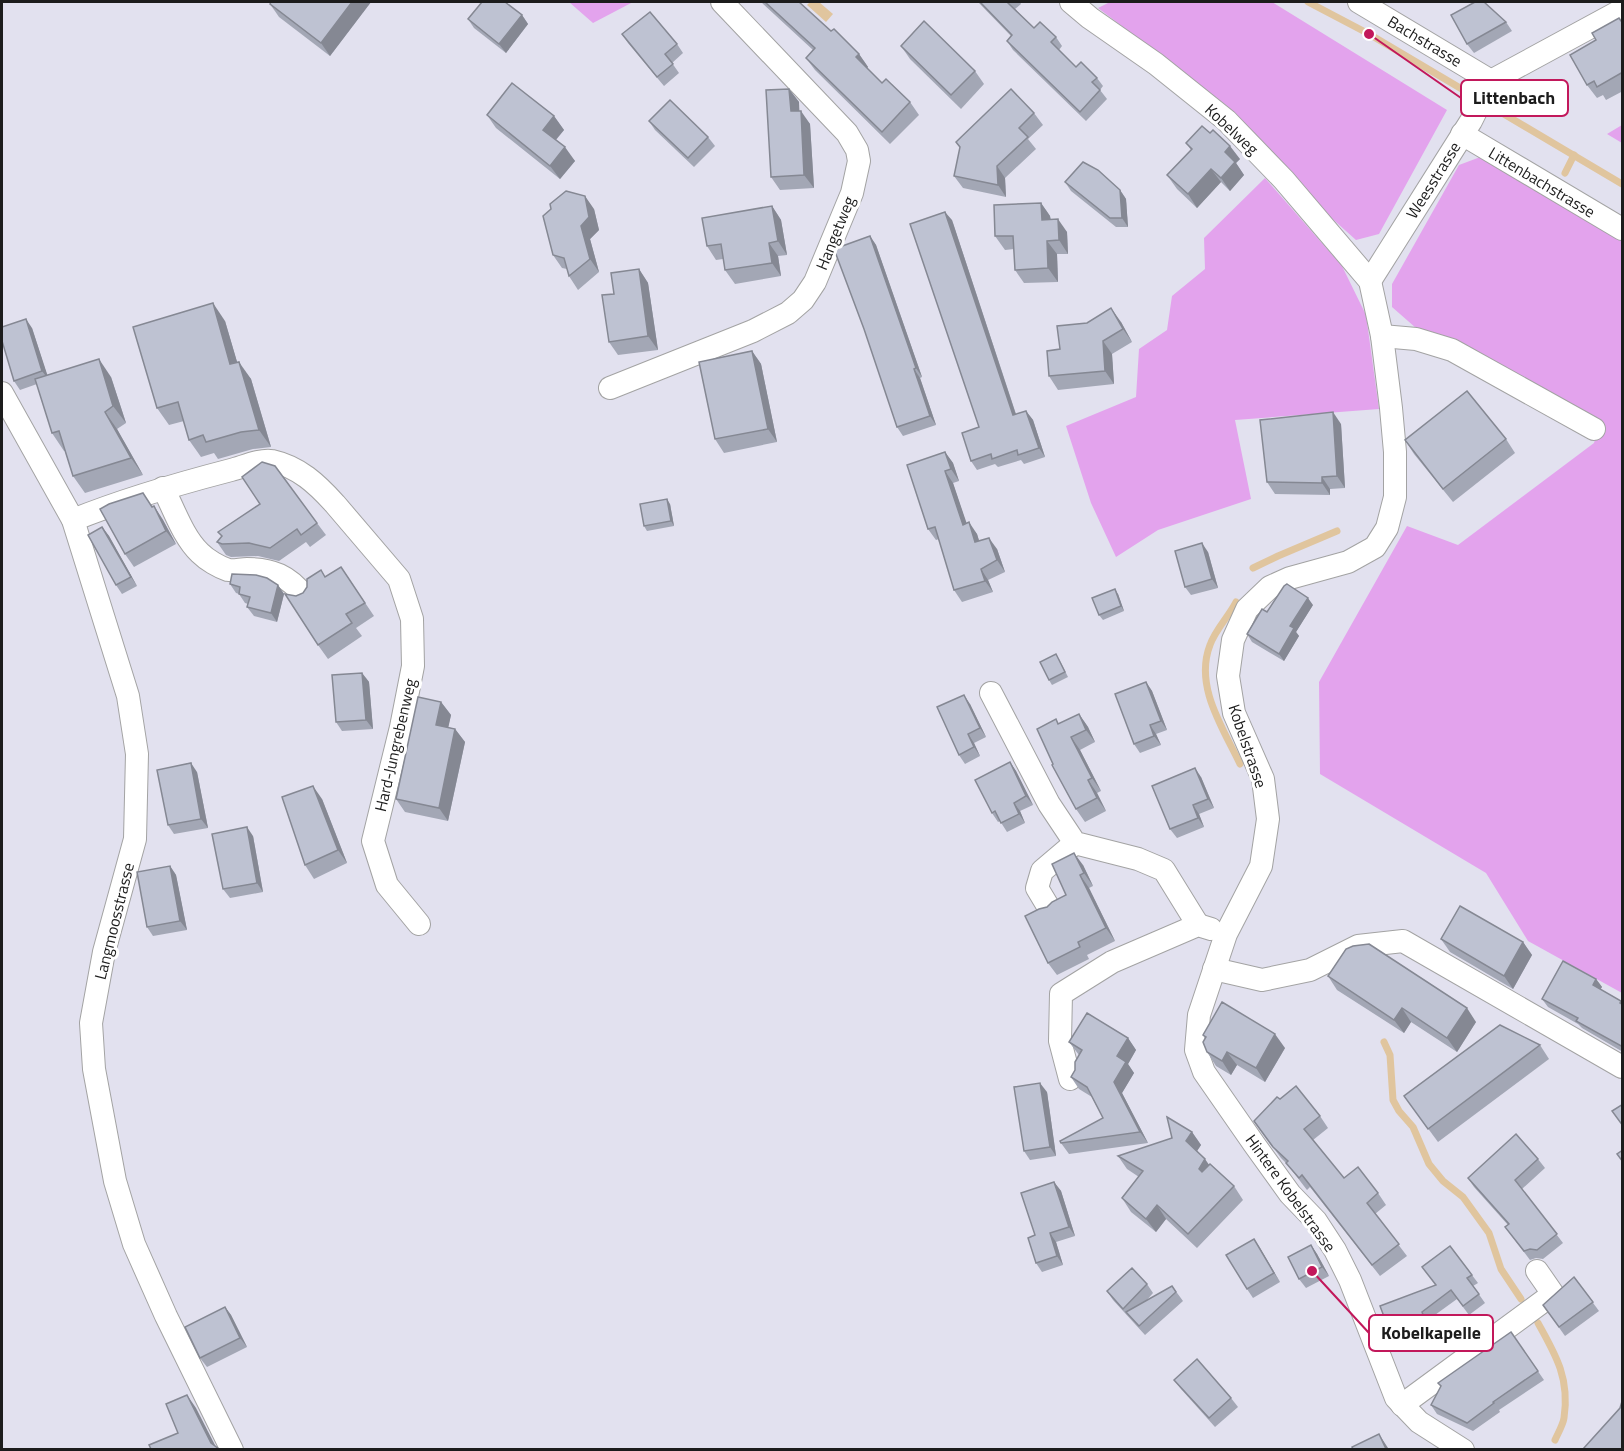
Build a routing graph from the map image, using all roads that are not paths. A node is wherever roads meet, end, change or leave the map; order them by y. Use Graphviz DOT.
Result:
graph roads {
  1 [pos="722,2"];
  2 [pos="1071,2"];
  3 [pos="1359,2"];
  4 [pos="1623,10"];
  5 [pos="1490,85"];
  6 [pos="1467,127"];
  7 [pos="1623,229"];
  8 [pos="1370,281"];
  9 [pos="1382,336"];
  10 [pos="610,388"];
  11 [pos="2,393"];
  12 [pos="1594,429"];
  13 [pos="163,488"];
  14 [pos="73,520"];
  15 [pos="304,596"];
  16 [pos="991,693"];
  17 [pos="1075,843"];
  18 [pos="1049,908"];
  19 [pos="419,924"];
  20 [pos="1198,925"];
  21 [pos="1226,934"];
  22 [pos="1214,969"];
  23 [pos="1196,1050"];
  24 [pos="1623,1067"];
  25 [pos="1070,1079"];
  26 [pos="1537,1271"];
  27 [pos="1402,1406"];
  28 [pos="232,1449"];
  29 [pos="1463,1449"];
  1 -- 10 [label="street, Hangetweg"];
  2 -- 8 [label="street, Kobelweg"];
  3 -- 5 [label="street, Bachstrasse"];
  4 -- 5 [label="street"];
  5 -- 6 [label="street, Weesstrasse"];
  6 -- 7 [label="street, Littenbachstrasse"];
  6 -- 8 [label="street, Weesstrasse"];
  8 -- 9 [label="street, Kobelstrasse"];
  9 -- 12 [label="street"];
  9 -- 21 [label="street, Kobelstrasse"];
  11 -- 14 [label="street, Langmoosstrasse"];
  13 -- 14 [label="street, Hard-Jungrebenweg"];
  13 -- 15 [label="street"];
  13 -- 19 [label="street, Hard-Jungrebenweg"];
  14 -- 28 [label="street, Langmoosstrasse"];
  16 -- 17 [label="street"];
  17 -- 18 [label="street"];
  17 -- 20 [label="street"];
  20 -- 21 [label="street"];
  20 -- 25 [label="street"];
  21 -- 22 [label="street, Kobelstrasse"];
  22 -- 23 [label="street, Kobelstrasse"];
  22 -- 24 [label="street"];
  23 -- 27 [label="street, Hintere Kobelstrasse"];
  26 -- 27 [label="street"];
  27 -- 29 [label="street, Hintere Kobelstrasse"];
}
